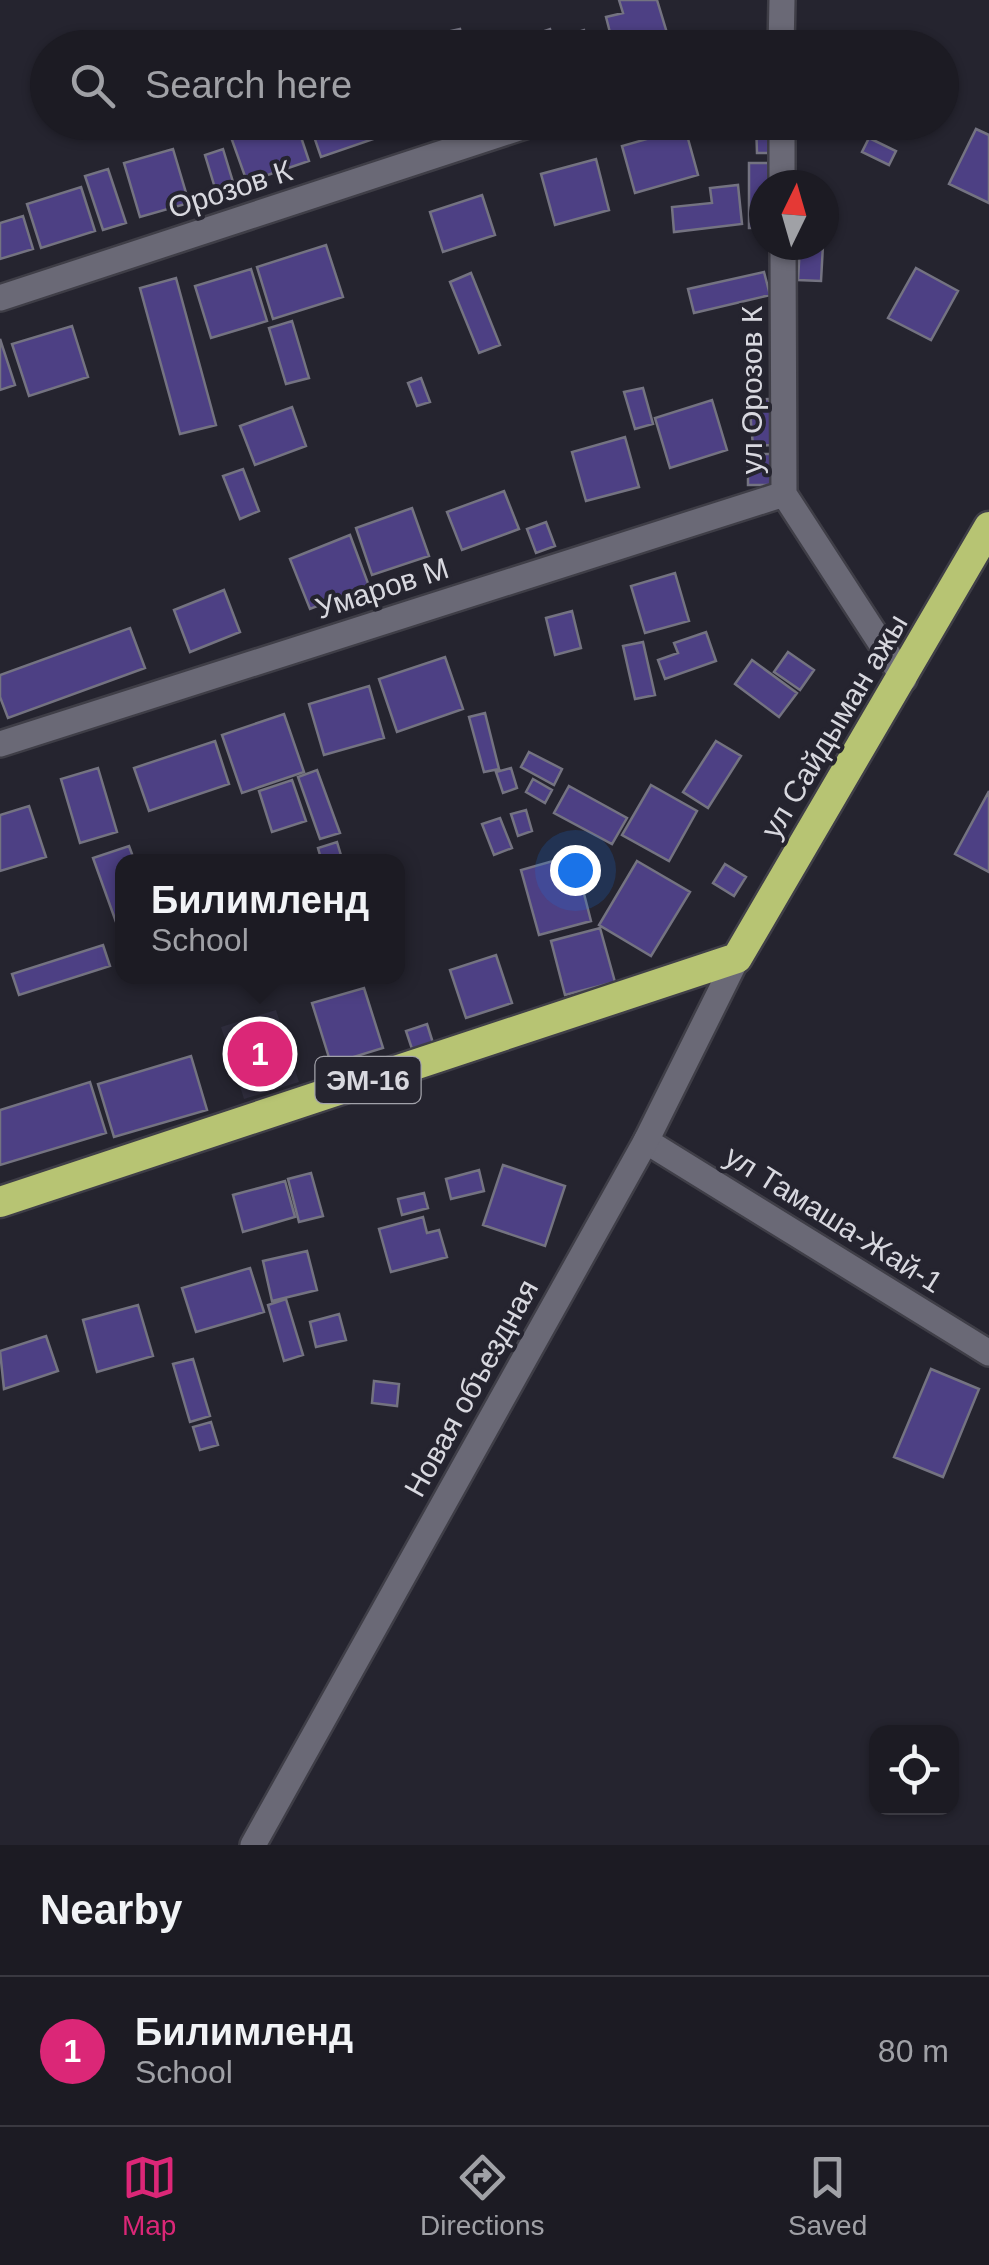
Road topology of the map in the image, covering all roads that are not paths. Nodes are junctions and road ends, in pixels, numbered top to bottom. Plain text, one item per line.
1 (782, 0) edge
2 (778, 30) edge
3 (482, 140) edge
4 (782, 140) edge
5 (782, 170) edge
6 (782, 260) edge
7 (0, 298) edge
8 (784, 494) junction
9 (989, 527) edge
10 (904, 679) junction
11 (0, 744) edge
12 (737, 958) junction
13 (646, 1140) junction
14 (0, 1202) edge
15 (989, 1353) edge
16 (253, 1845) edge

1 - 2 street
3 - 7 street, Орозов К
4 - 5 street
6 - 8 street, ул Орозов К
8 - 10 street, ул Орозов К
8 - 11 street, Умаров М
9 - 10 highway, ул Сайдыман ажы
10 - 12 highway, ул Сайдыман ажы
12 - 13 street, Новая объездная
12 - 14 highway, ЭМ-16
13 - 15 street, ул Тамаша-Жай-1
13 - 16 street, Новая объездная

